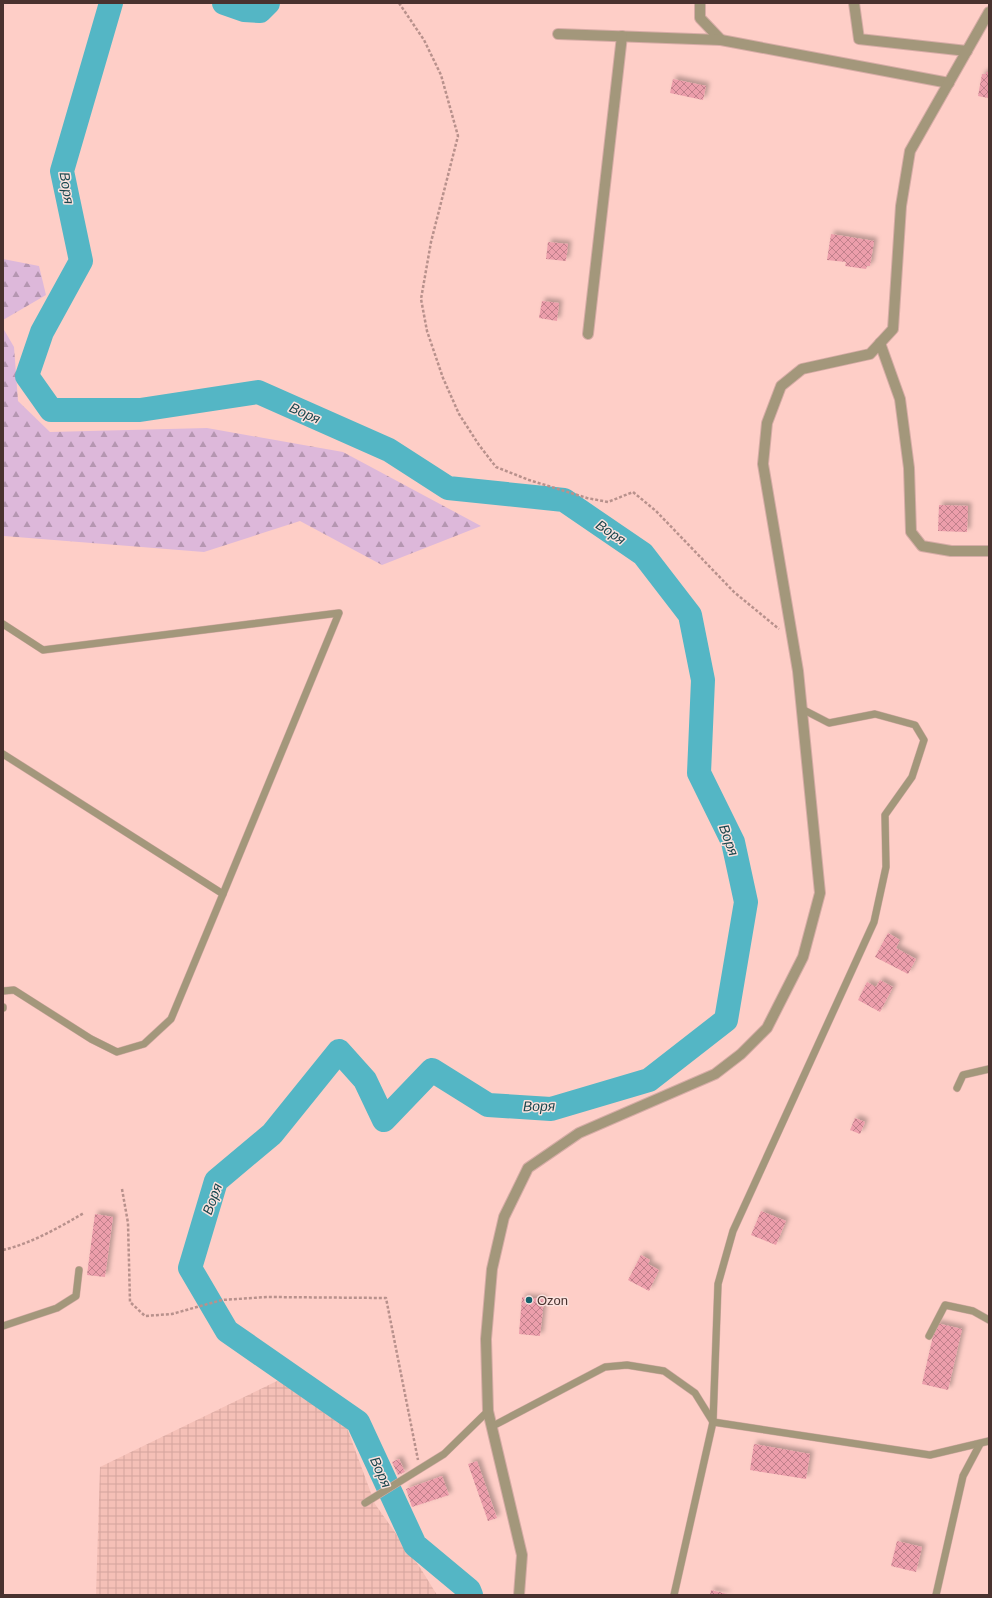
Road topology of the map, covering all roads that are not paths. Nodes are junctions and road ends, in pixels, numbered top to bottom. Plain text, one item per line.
1 (700, 3) edge
2 (854, 3) edge
3 (989, 12) edge
4 (558, 34) dead end
5 (622, 36) junction
6 (721, 40) junction
7 (967, 51) junction
8 (949, 82) junction
9 (588, 334) dead end
10 (880, 343) junction
11 (989, 551) edge
12 (3, 624) edge
13 (802, 710) junction
14 (3, 754) edge
15 (223, 894) junction
16 (3, 992) edge
17 (989, 1069) edge
18 (956, 1088) dead end
19 (79, 1270) dead end
20 (989, 1320) edge
21 (3, 1326) edge
22 (929, 1336) dead end
23 (488, 1412) junction
24 (713, 1422) junction
25 (491, 1427) junction
26 (989, 1441) edge
27 (980, 1444) junction
28 (365, 1503) dead end
29 (518, 1595) edge
30 (674, 1595) edge
31 (936, 1595) edge

1 - 6 street
2 - 7 street
3 - 7 street
4 - 5 street
5 - 6 street
5 - 9 street
6 - 8 street
7 - 8 street
8 - 10 street
10 - 11 street
10 - 13 street
12 - 15 lane
13 - 23 street
13 - 24 lane
14 - 15 lane
15 - 16 lane
17 - 18 lane
19 - 21 lane
20 - 22 lane
23 - 25 street
23 - 28 lane
24 - 25 lane
24 - 27 lane
24 - 30 lane
25 - 29 street
26 - 27 lane
27 - 31 lane

